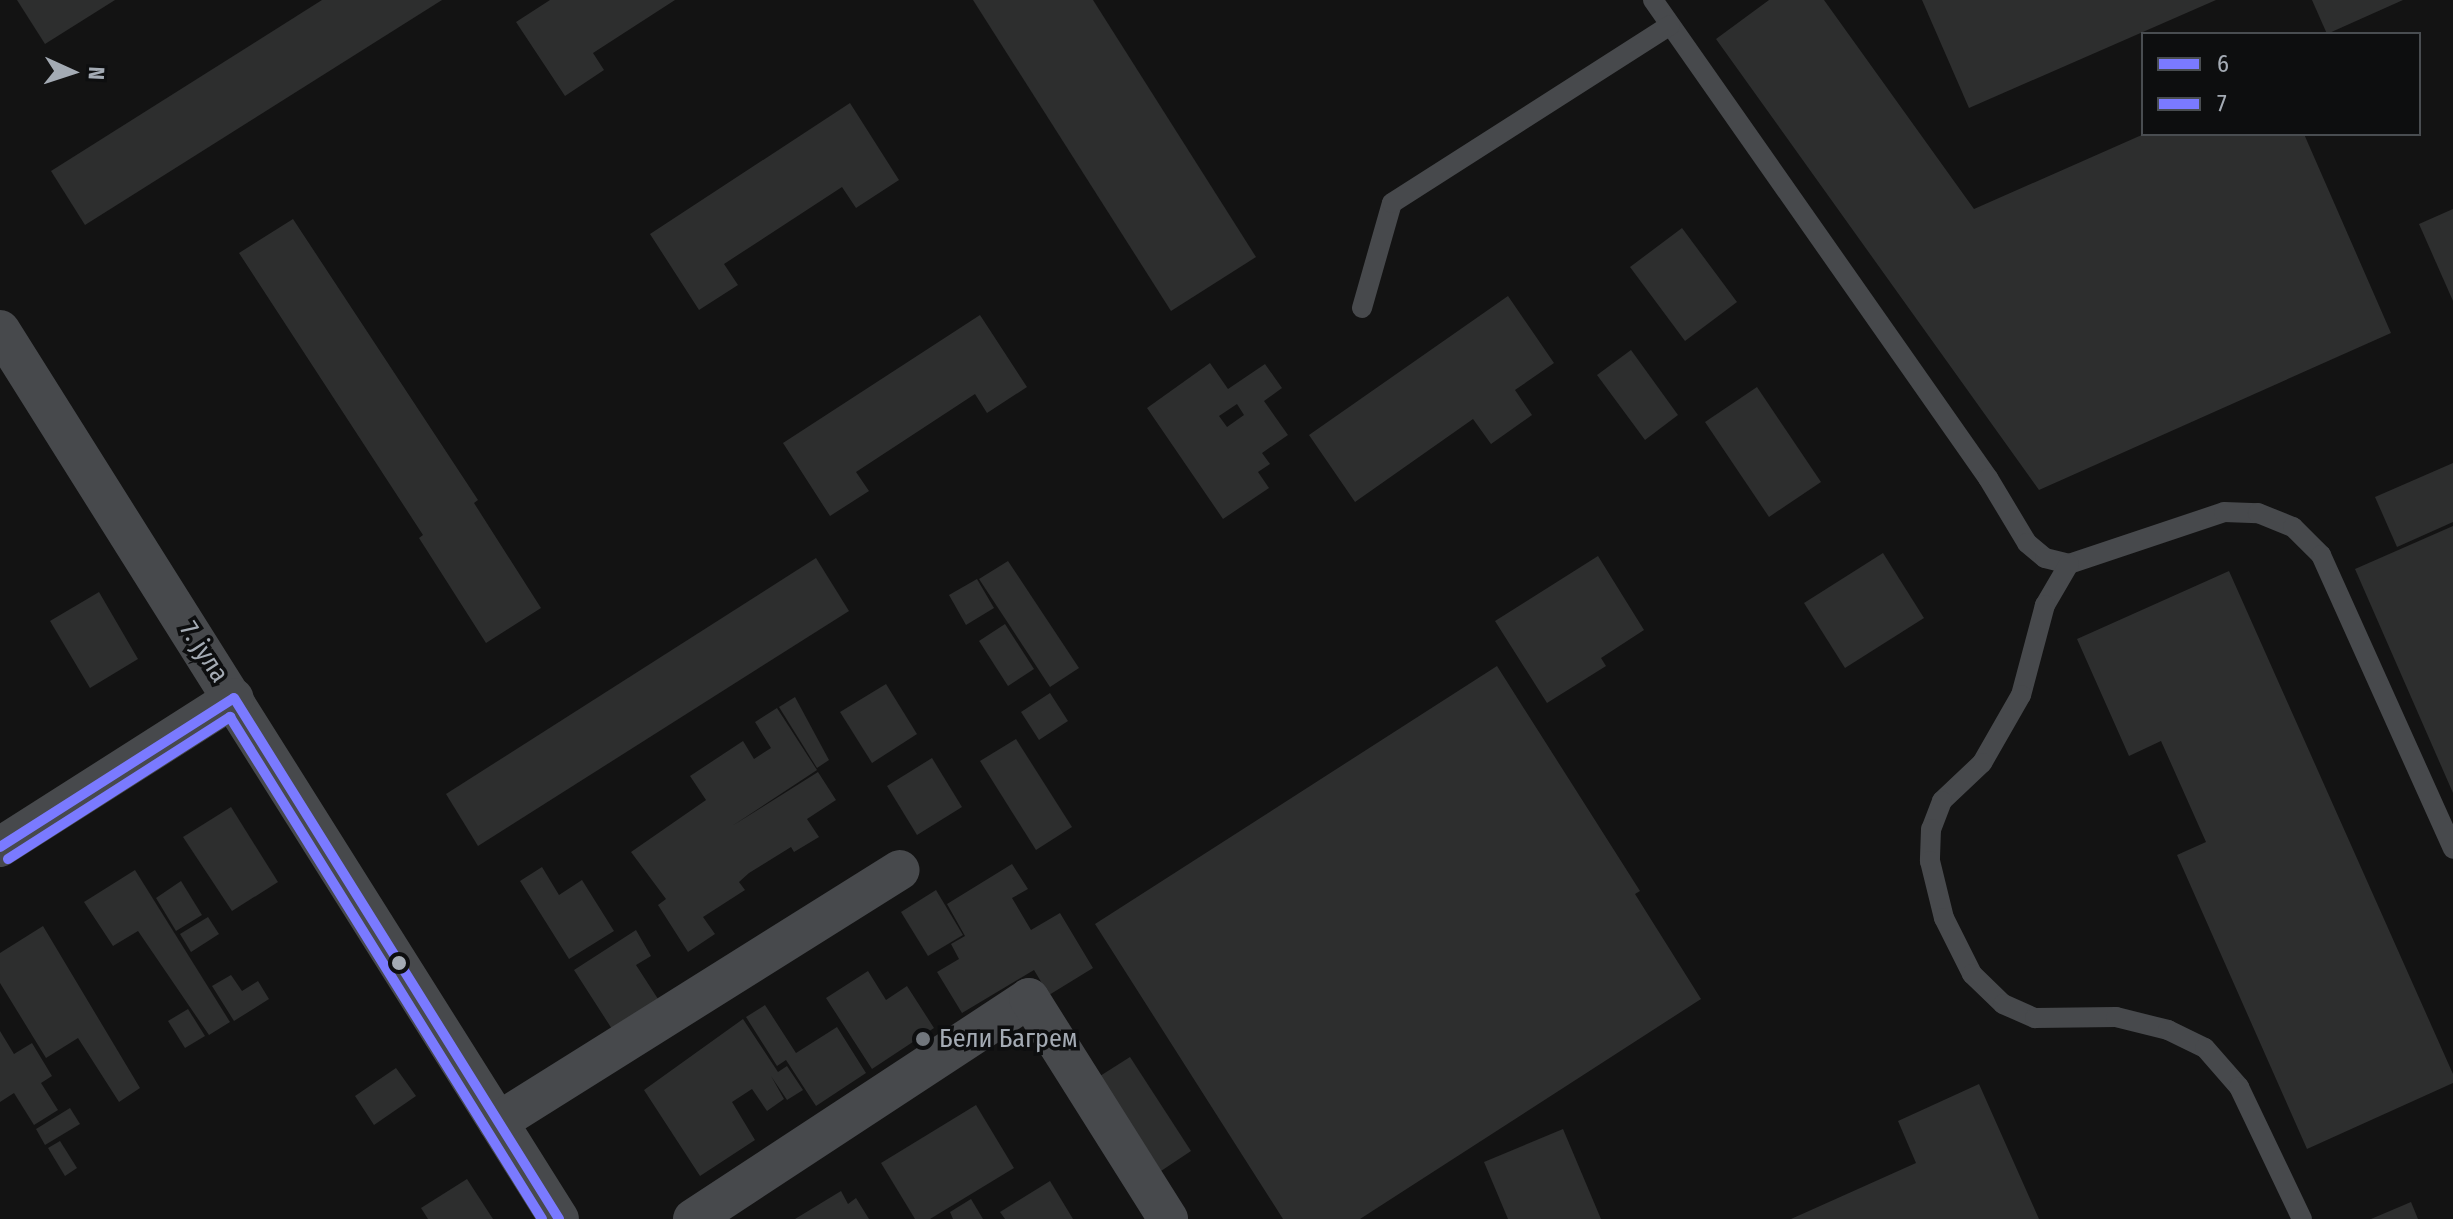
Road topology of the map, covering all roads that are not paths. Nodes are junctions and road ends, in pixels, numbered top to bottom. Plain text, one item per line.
1 (1653, 0) edge
2 (1670, 25) junction
3 (1362, 308) dead end
4 (0, 330) edge
5 (2069, 564) junction
6 (234, 698) junction
7 (0, 847) edge
8 (2453, 849) edge
9 (900, 870) dead end
10 (498, 1122) junction
11 (559, 1219) edge
12 (693, 1219) edge
13 (1168, 1219) edge
14 (2302, 1219) edge

1 - 2 lane
2 - 3 lane
2 - 5 lane
4 - 6 street, 7. јула
5 - 8 lane
5 - 14 lane
6 - 7 street
6 - 10 street, 7. јула
9 - 10 street
10 - 11 street, 7. јула
12 - 13 street

